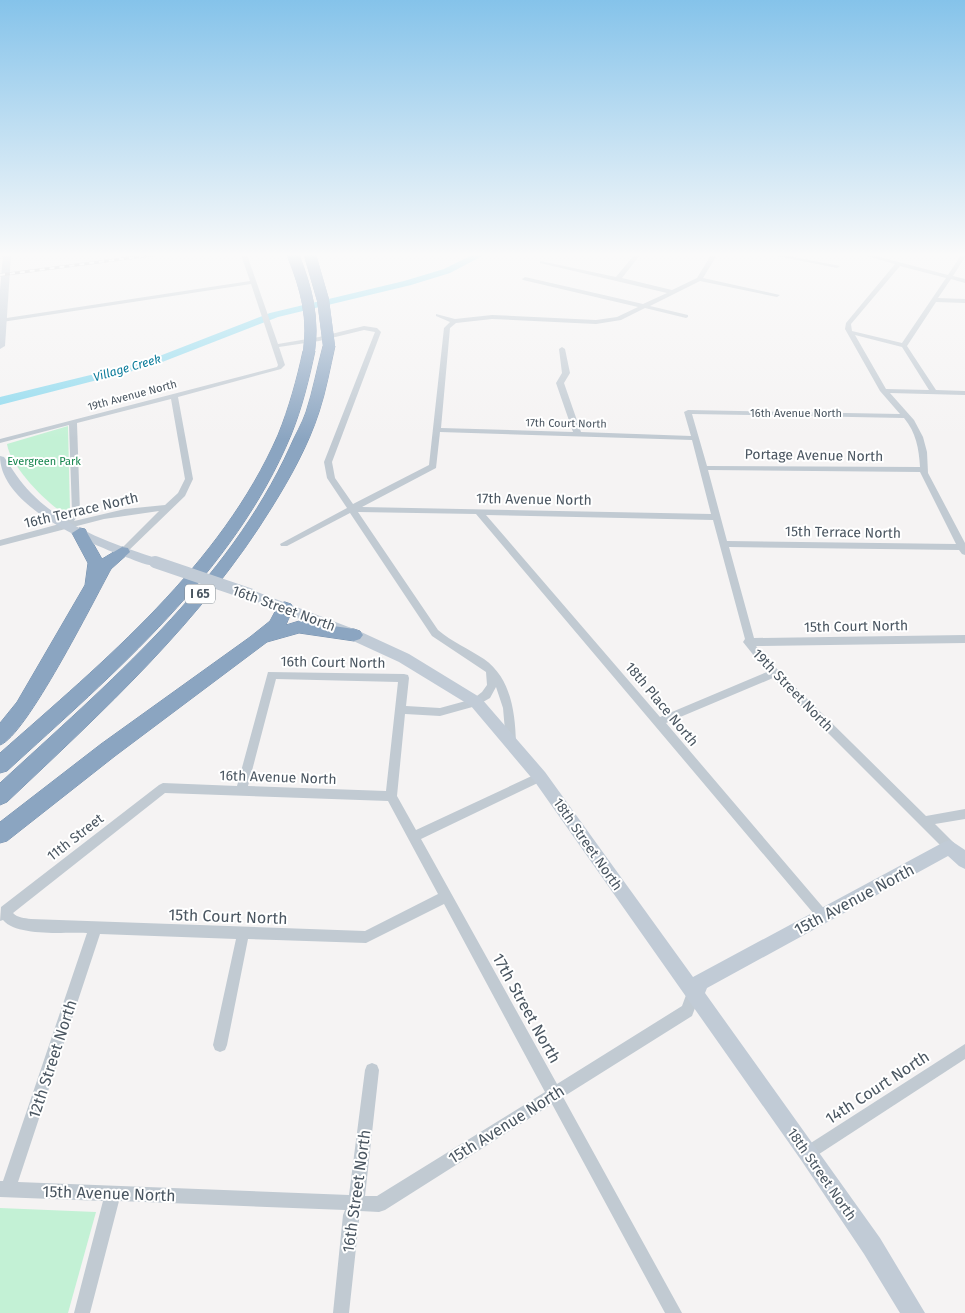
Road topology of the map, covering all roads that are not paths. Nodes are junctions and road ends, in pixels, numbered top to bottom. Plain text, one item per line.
1 (2, 316) edge
2 (27, 316) edge
3 (266, 316) edge
4 (310, 316) edge
5 (327, 316) edge
6 (441, 316) edge
7 (626, 316) edge
8 (854, 316) edge
9 (924, 316) edge
10 (2, 320) junction
11 (454, 321) junction
12 (850, 332) junction
13 (0, 346) edge
14 (276, 346) junction
15 (904, 346) junction
16 (562, 349) dead end
17 (884, 391) junction
18 (934, 392) junction
19 (965, 393) edge
20 (174, 395) junction
21 (688, 412) joint
22 (904, 416) junction
23 (73, 422) junction
24 (436, 430) junction
25 (578, 434) junction
26 (695, 438) junction
27 (0, 441) edge
28 (0, 459) edge
29 (704, 468) junction
30 (924, 470) junction
31 (168, 508) junction
32 (352, 509) junction
33 (479, 512) junction
34 (716, 517) junction
35 (66, 526) junction
36 (80, 532) junction
37 (0, 543) edge
38 (284, 544) dead end
39 (723, 544) junction
40 (964, 549) edge
41 (122, 552) junction
42 (86, 599) junction
43 (285, 608) junction
44 (354, 634) junction
45 (965, 639) edge
46 (256, 642) junction
47 (748, 642) junction
48 (491, 672) junction
49 (774, 673) junction
50 (476, 702) junction
51 (400, 710) junction
52 (658, 722) junction
53 (0, 737) edge
54 (511, 742) junction
55 (0, 765) edge
56 (540, 777) junction
57 (163, 788) joint
58 (240, 791) junction
59 (0, 796) edge
60 (391, 796) junction
61 (965, 814) edge
62 (924, 821) junction
63 (0, 834) edge
64 (413, 837) junction
65 (950, 847) junction
66 (965, 862) edge
67 (446, 897) junction
68 (3, 913) edge
69 (823, 916) junction
70 (95, 928) junction
71 (243, 934) junction
72 (694, 992) junction
73 (220, 1044) dead end
74 (965, 1050) edge
75 (372, 1070) dead end
76 (554, 1094) junction
77 (808, 1153) junction
78 (4, 1189) edge
79 (113, 1193) junction
80 (356, 1203) junction
81 (82, 1313) edge
82 (341, 1313) edge
83 (674, 1313) edge
84 (913, 1313) edge

1 - 10 street
2 - 10 street
3 - 14 street
4 - 55 highway, I 65, bridge
5 - 59 highway, I 65, bridge
6 - 11 street
7 - 11 street
8 - 12 street
9 - 15 street
10 - 13 street
11 - 24 street
12 - 15 street
12 - 17 street
14 - 20 street, 19th Avenue North
14 - 32 street
15 - 18 street
16 - 25 street
17 - 18 street
17 - 22 street
18 - 19 street
20 - 23 street, 19th Avenue North
20 - 31 street
21 - 22 street, 16th Avenue North
21 - 26 street, 19th Street North
22 - 30 street
23 - 27 street, 19th Avenue North
23 - 35 street
24 - 25 street, 17th Court North
24 - 32 street
25 - 26 street, 17th Court North
26 - 29 street, 19th Street North
28 - 35 street, 16th Street North
29 - 30 street, Portage Avenue North
29 - 34 street, 19th Street North
30 - 40 street
31 - 35 street, 16th Terrace North
31 - 41 street
32 - 33 street, 17th Avenue North
32 - 38 street
32 - 48 street
33 - 34 street, 17th Avenue North
33 - 52 street, 18th Place North
34 - 39 street, 19th Street North
35 - 36 street, 16th Street North
35 - 37 street, 16th Terrace North
36 - 41 street, 16th Street North
36 - 42 highway
39 - 40 street, 15th Terrace North
39 - 47 street, 19th Street North
41 - 42 highway
41 - 43 street, 16th Street North, bridge
42 - 53 highway
43 - 44 street, 16th Street North
43 - 46 highway
44 - 46 highway
44 - 50 street, 16th Street North
45 - 47 street, 15th Court North
46 - 63 highway
47 - 49 street, 19th Street North
48 - 50 street
48 - 54 street
49 - 52 street
49 - 62 street, 19th Street North
50 - 51 street
50 - 54 street, 16th Street North
51 - 58 street, 16th Court North
51 - 60 street
52 - 69 street, 18th Place North
54 - 56 street, 18th Street North
56 - 64 street
56 - 72 street, 18th Street North
57 - 58 street, 16th Avenue North
57 - 68 street, 11th Street
58 - 60 street, 16th Avenue North
60 - 64 street, 17th Street North
61 - 62 street
62 - 65 street, 19th Street North
64 - 67 street, 17th Street North
65 - 66 street, 19th Street North
65 - 69 street, 15th Avenue North
67 - 71 street, 15th Court North
67 - 76 street, 17th Street North
68 - 70 street, 15th Court North
69 - 72 street, 15th Avenue North
70 - 71 street, 15th Court North
70 - 78 street, 12th Street North
71 - 73 street
72 - 76 street, 15th Avenue North
72 - 77 street, 18th Street North
74 - 77 street, 14th Court North
75 - 80 street, 16th Street North
76 - 80 street, 15th Avenue North
76 - 83 street, 17th Street North
77 - 84 street, 18th Street North
78 - 79 street, 15th Avenue North
79 - 80 street, 15th Avenue North
79 - 81 street
80 - 82 street, 16th Street North

